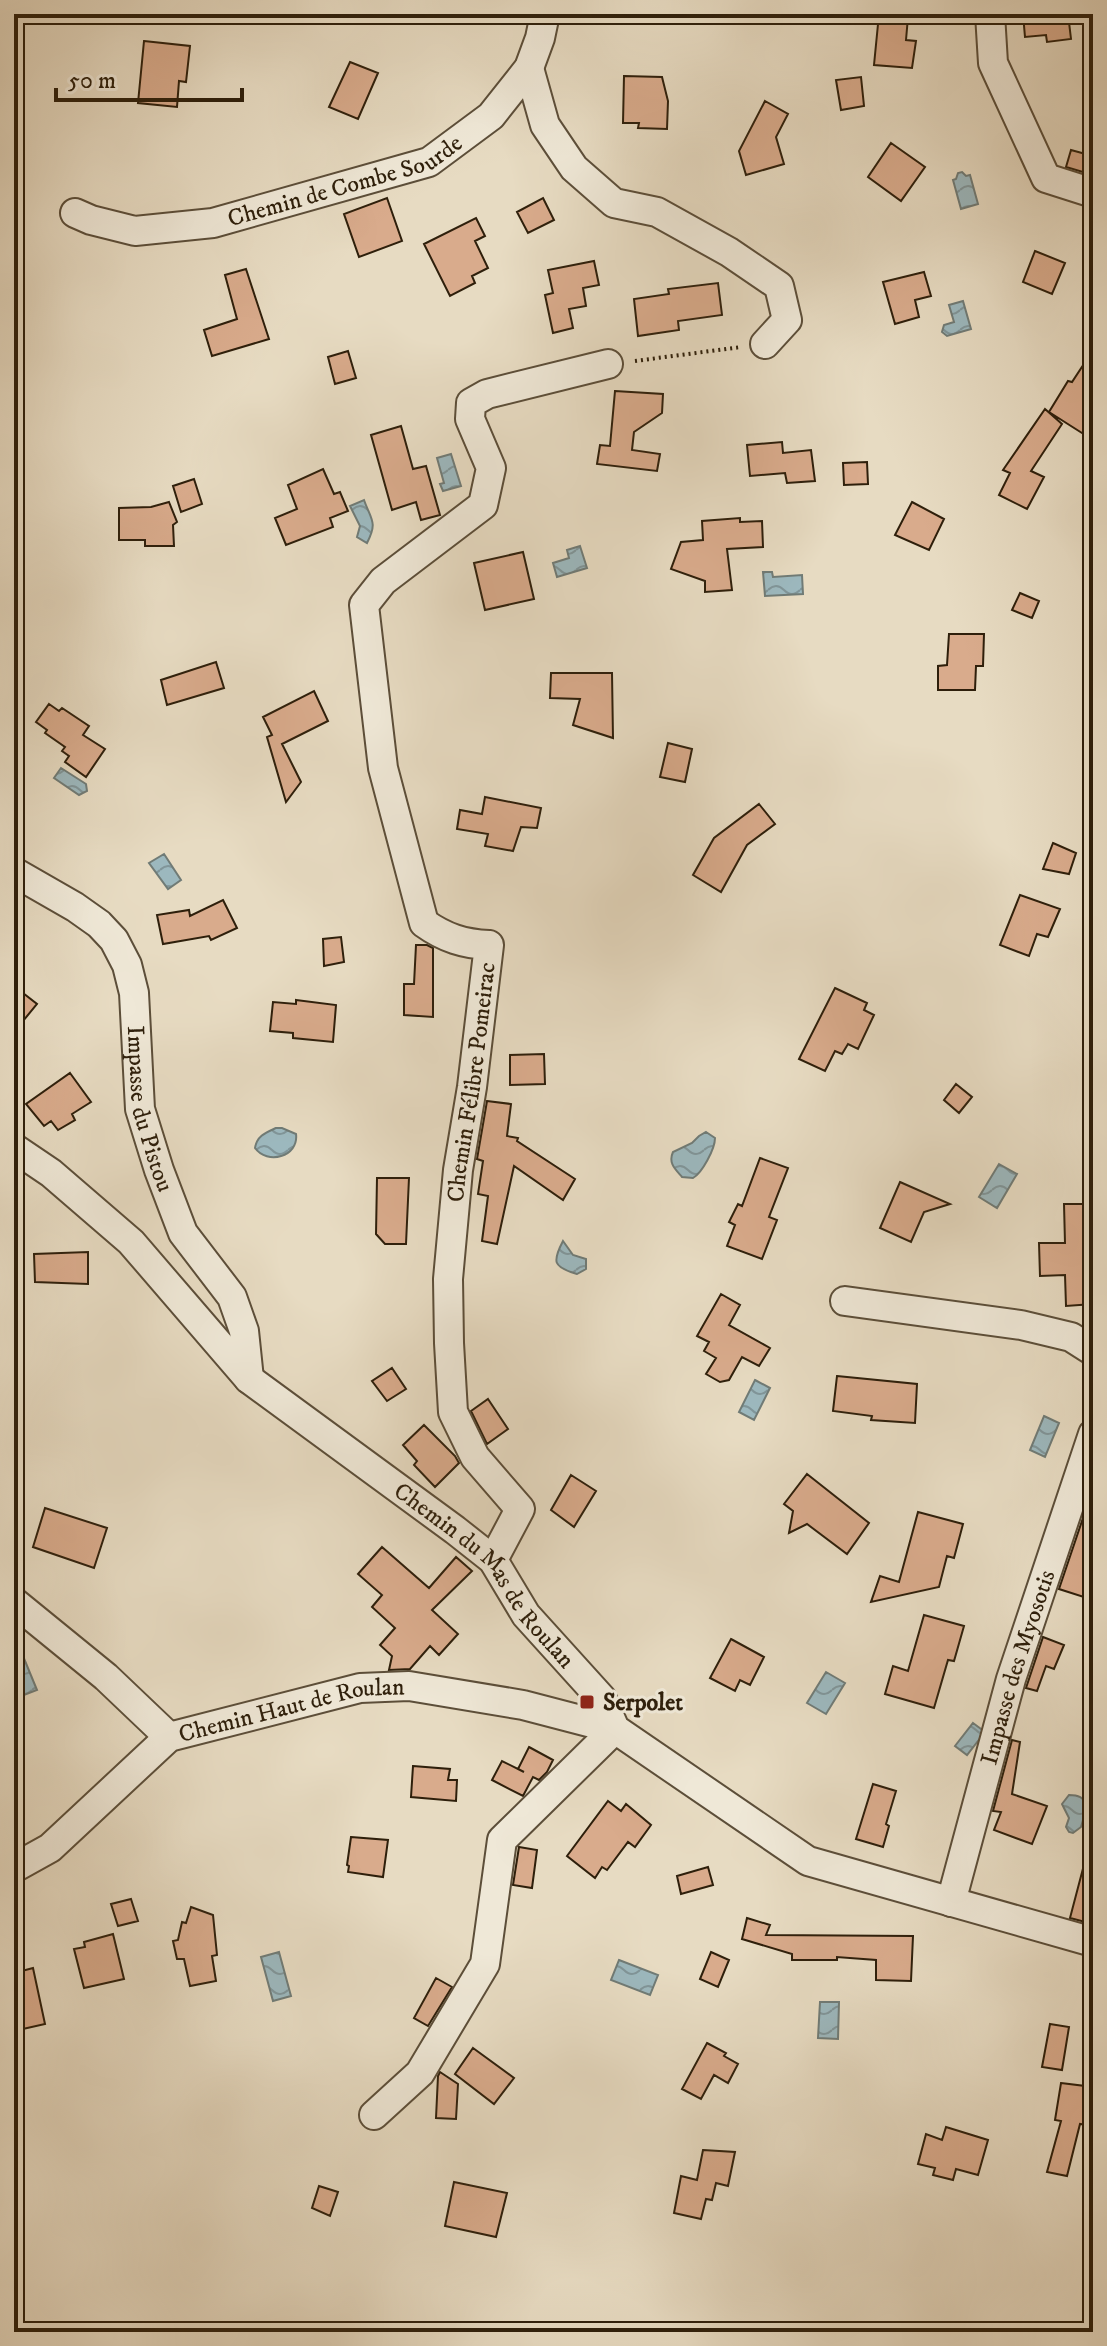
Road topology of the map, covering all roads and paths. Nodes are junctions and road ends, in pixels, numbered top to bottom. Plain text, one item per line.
1 (545, 14) edge
2 (990, 14) edge
3 (529, 68) junction
4 (1093, 193) edge
5 (75, 213) dead end
6 (765, 344) joint
7 (608, 364) joint
8 (14, 872) edge
9 (14, 1148) edge
10 (845, 1301) dead end
11 (1093, 1351) edge
12 (249, 1379) junction
13 (1093, 1434) edge
14 (493, 1560) junction
15 (14, 1602) edge
16 (615, 1729) junction
17 (169, 1737) junction
18 (14, 1868) edge
19 (951, 1902) junction
20 (1093, 1942) edge
21 (374, 2115) dead end

1 - 3 street, Chemin de Combe Sourde
2 - 4 street
3 - 5 street, Chemin de Combe Sourde
3 - 6 street
6 - 7 path
7 - 14 street, Chemin Félibre Pomeirac
8 - 12 street, Impasse du Pistou
9 - 12 street, Chemin du Mas de Roulan
10 - 11 street
12 - 14 street, Chemin du Mas de Roulan
13 - 19 street, Impasse des Myosotis
14 - 16 street, Chemin du Mas de Roulan
15 - 17 street
16 - 17 street, Chemin Haut de Roulan
16 - 19 street, Chemin du Mas de Roulan
16 - 21 street
17 - 18 street, Chemin Haut de Roulan
19 - 20 street, Chemin du Mas de Roulan

